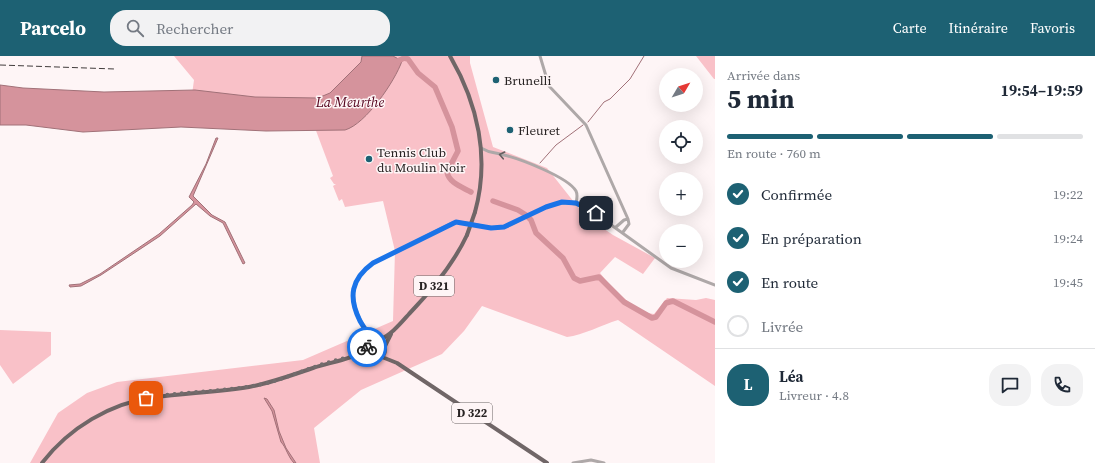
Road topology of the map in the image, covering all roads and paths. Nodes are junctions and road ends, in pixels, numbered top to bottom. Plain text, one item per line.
1 (450, 56) edge
2 (540, 56) edge
3 (481, 148) junction
4 (576, 203) junction
5 (628, 219) junction
6 (616, 227) junction
7 (624, 232) junction
8 (715, 285) edge
9 (363, 326) junction
10 (393, 332) junction
11 (377, 340) junction
12 (368, 346) junction
13 (386, 348) junction
14 (369, 356) junction
15 (350, 357) junction
16 (382, 357) junction
17 (396, 363) junction
18 (42, 463) edge
19 (547, 463) edge
20 (573, 463) edge
21 (604, 463) edge

1 - 3 main road, D 321
2 - 5 street
4 -> 3 street
3 - 10 main road, D 321, bridge
4 - 6 street
4 - 9 street
5 - 6 street
5 - 7 street
6 - 7 street
7 - 8 street
9 - 11 street
9 - 12 street
10 - 11 main road, D 321
10 - 13 main road, D 321
11 - 12 main road
11 - 13 main road
12 - 14 main road
12 - 15 main road
13 - 16 main road
13 - 17 main road, D 322
14 - 15 main road
14 - 16 main road
15 - 18 main road
16 - 17 main road, D 322
17 - 19 main road, D 322
20 - 21 street

